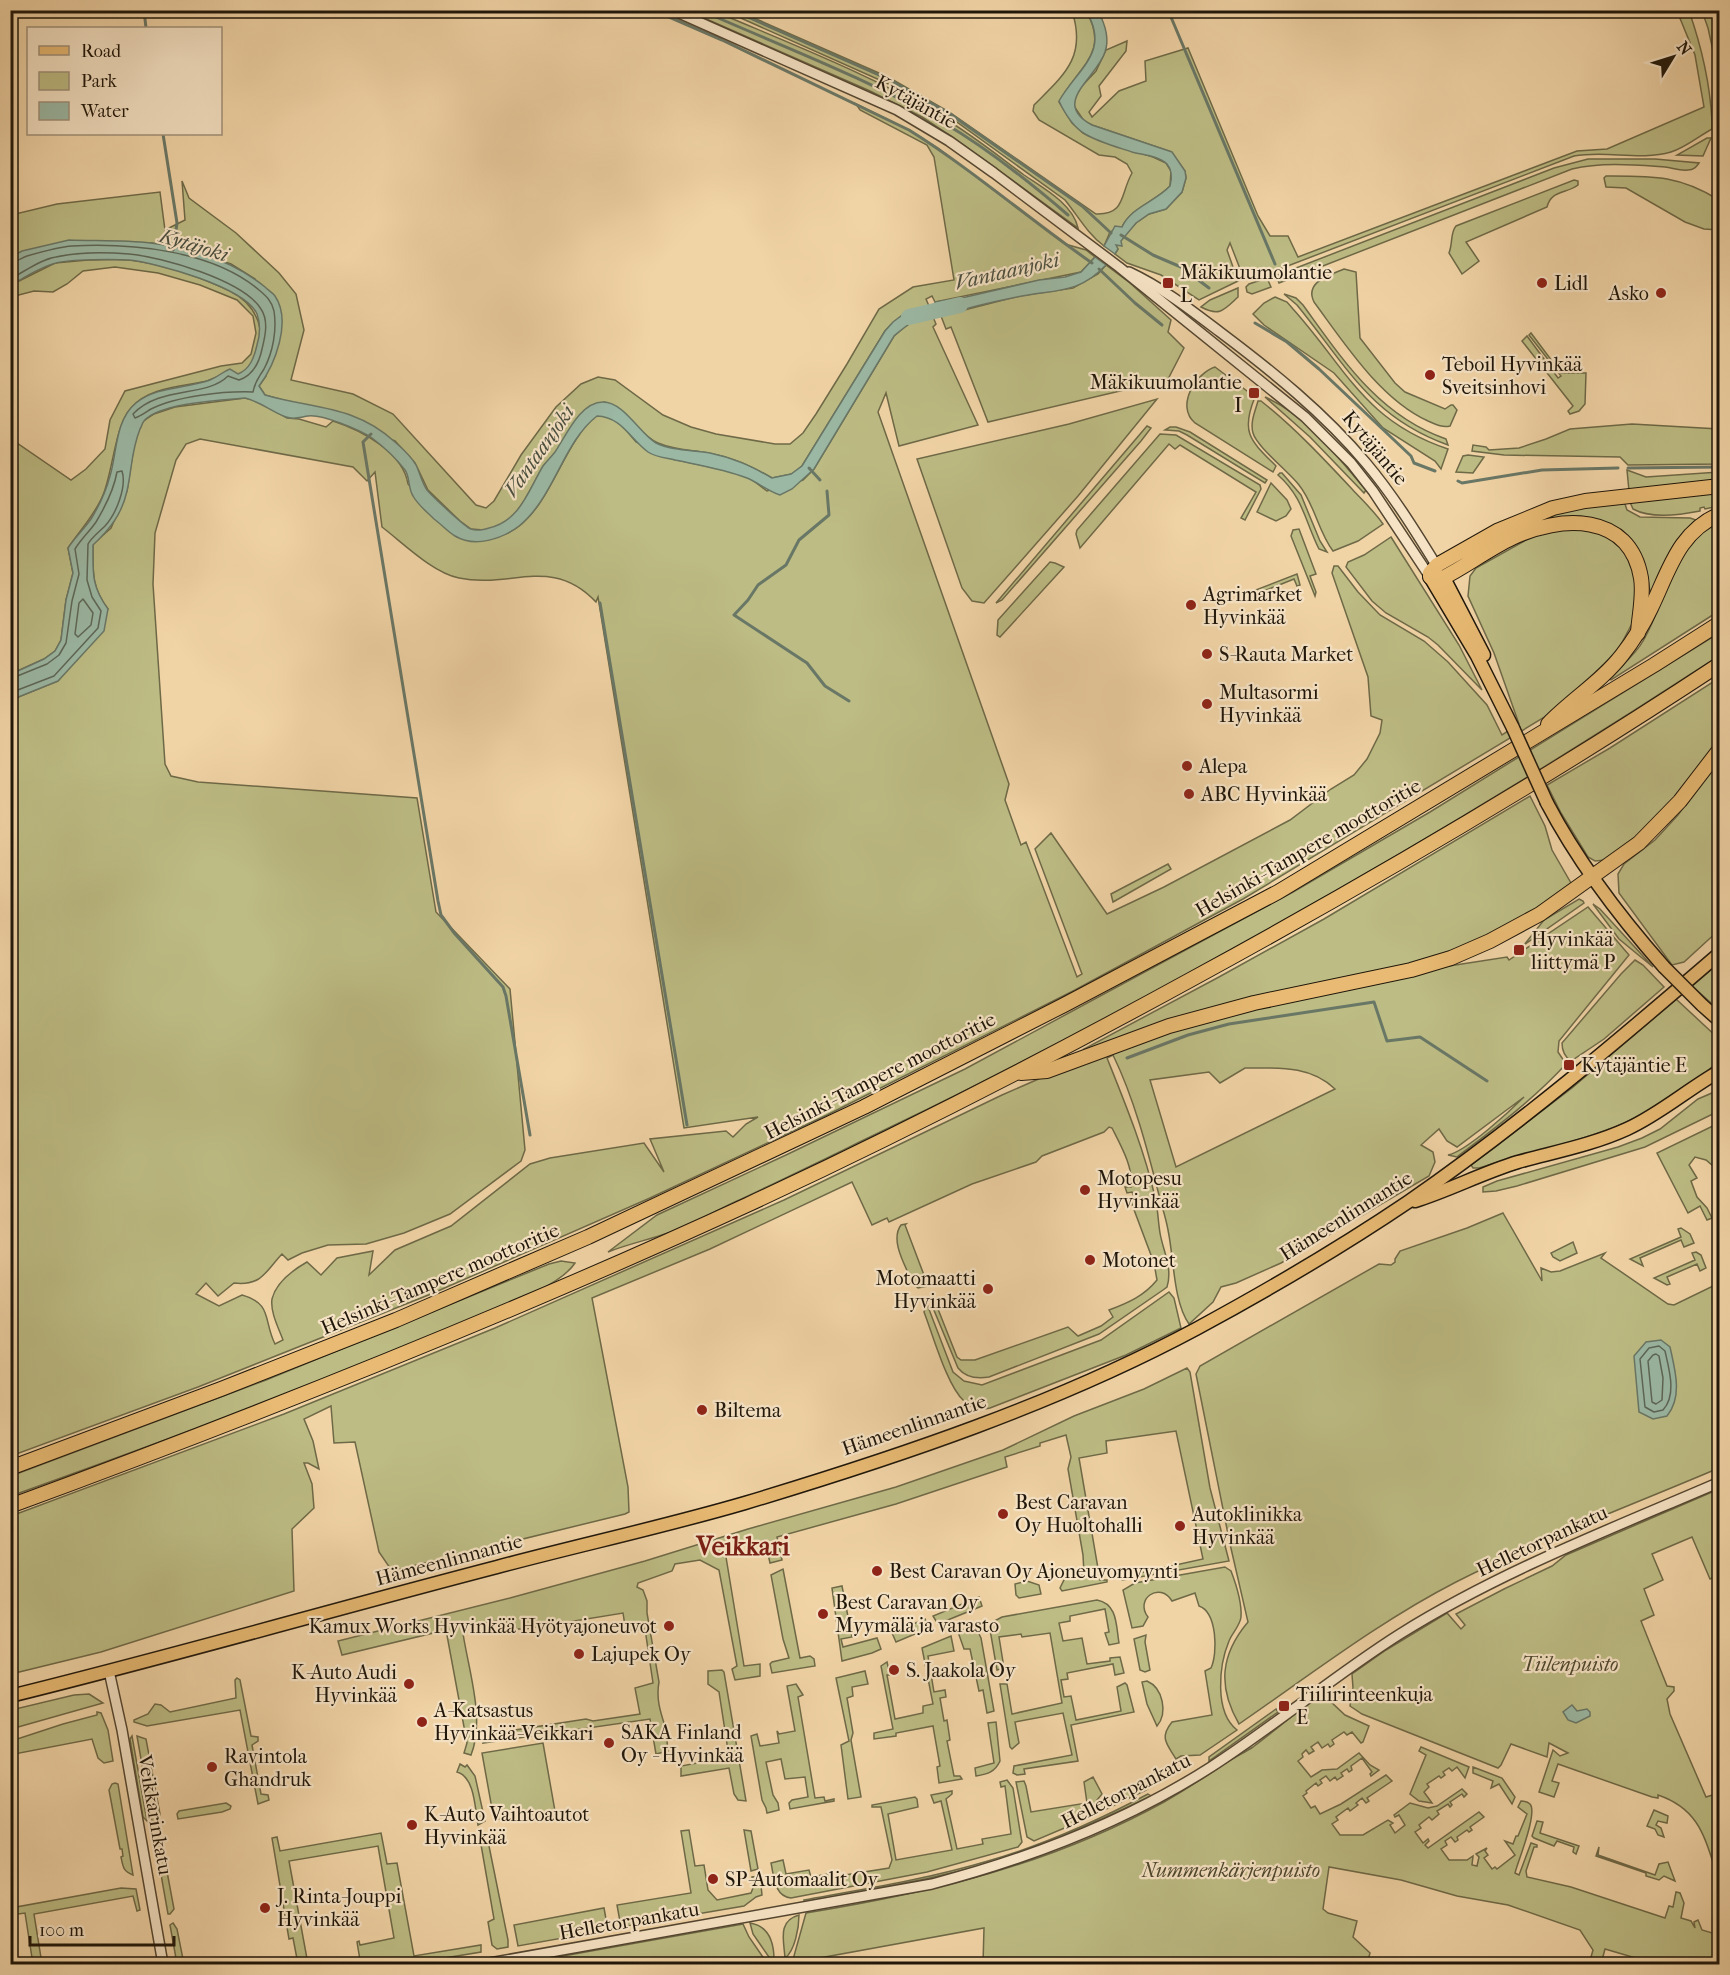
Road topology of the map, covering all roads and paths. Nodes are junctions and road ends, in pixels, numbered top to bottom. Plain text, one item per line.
1 (672, 10) edge
2 (1119, 267) junction
3 (1719, 486) edge
4 (1719, 514) edge
5 (1437, 573) junction
6 (1719, 623) edge
7 (1638, 633) junction
8 (1719, 664) edge
9 (1534, 738) junction
10 (1719, 749) edge
11 (1592, 878) junction
12 (1719, 953) edge
13 (1719, 1020) edge
14 (1719, 1071) edge
15 (1013, 1074) junction
16 (1458, 1166) junction
17 (1477, 1176) junction
18 (1405, 1203) junction
19 (10, 1468) edge
20 (1719, 1482) edge
21 (10, 1506) edge
22 (109, 1671) junction
23 (10, 1696) edge
24 (163, 1965) edge
25 (484, 1965) edge

1 - 2 street, Kytäjäntie
2 - 5 street, Kytäjäntie
2 - 5 street, Kytäjäntie
3 - 5 highway
4 - 7 highway
5 - 7 highway
5 - 11 main road, Kytäjäntie, bridge
6 - 9 highway, Helsinki-Tampere moottoritie
7 - 9 highway
8 - 15 highway
9 - 19 highway, Helsinki-Tampere moottoritie
10 - 11 highway
11 - 13 main road, Kytäjäntie, bridge
11 - 15 highway
12 - 16 main road, Hämeenlinnantie
14 - 17 main road
15 - 21 highway
16 - 17 main road
16 - 18 main road, Hämeenlinnantie
17 - 18 main road
18 - 22 main road, Hämeenlinnantie
20 - 25 street, Helletorpankatu
22 - 23 main road, Hämeenlinnantie
22 - 24 street, Veikkarinkatu

